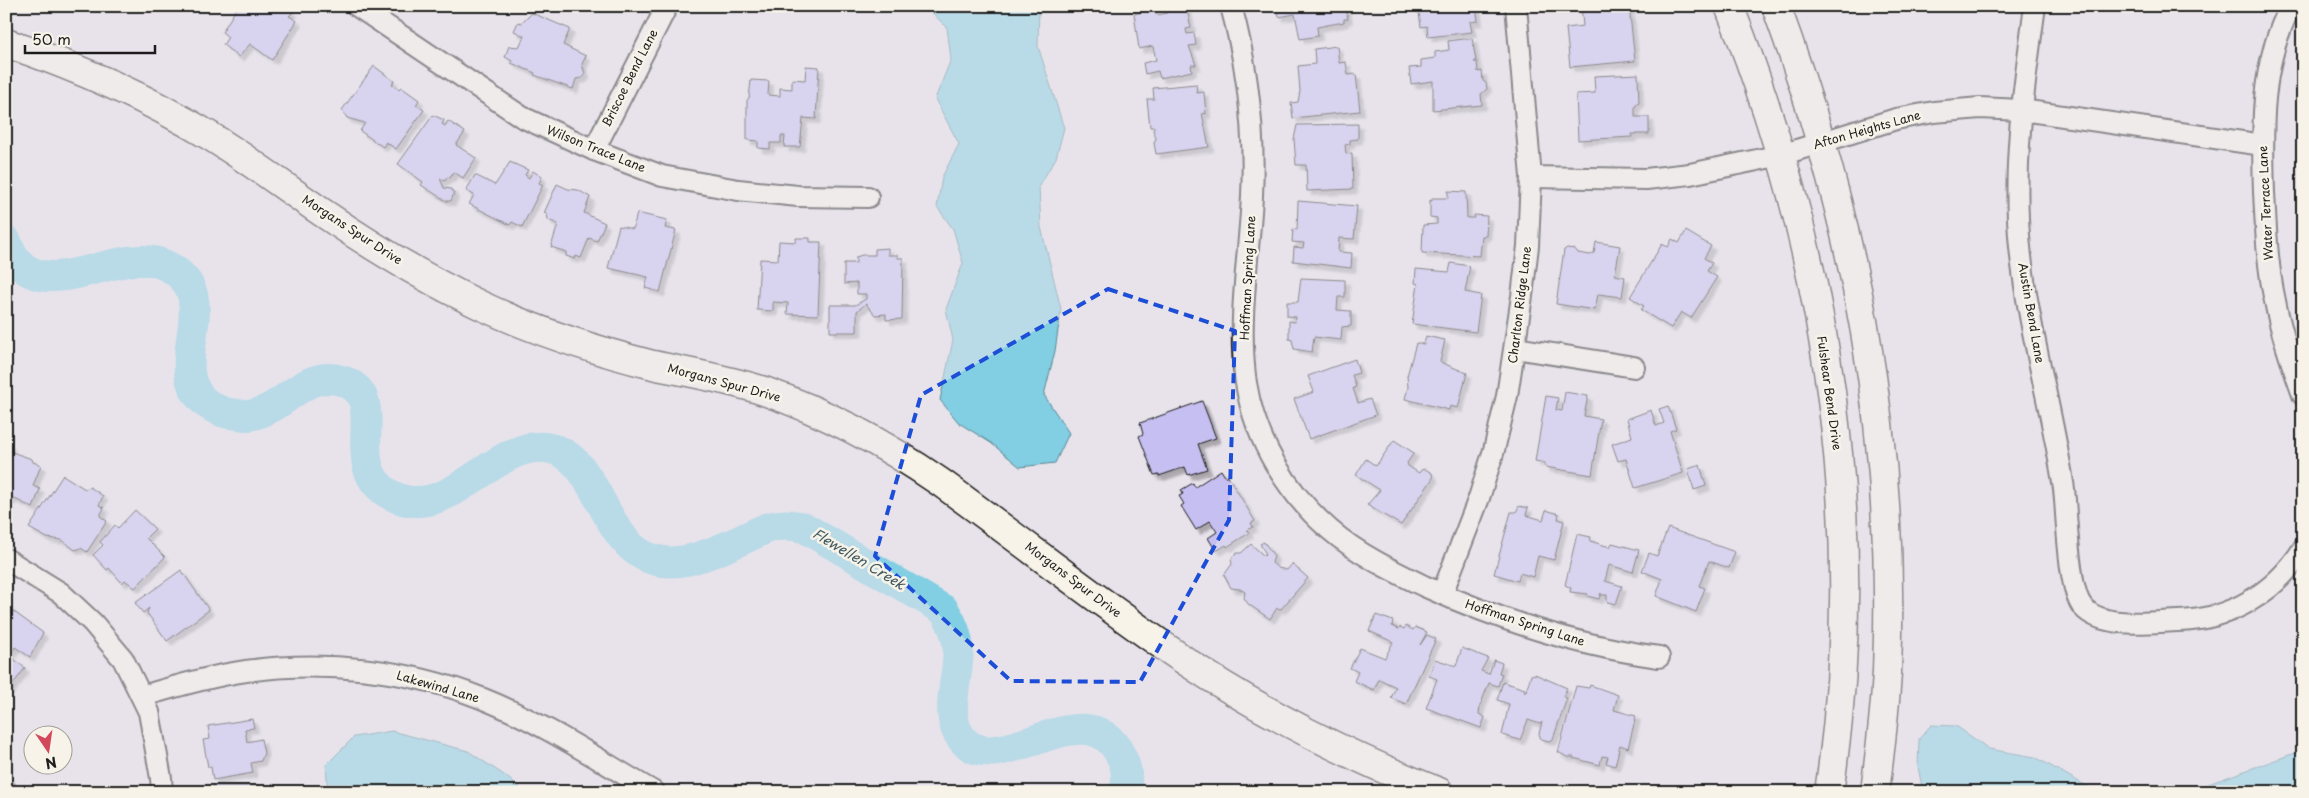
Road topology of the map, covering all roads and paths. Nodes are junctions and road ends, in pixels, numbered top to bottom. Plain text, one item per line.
1 (357, 6) edge
2 (667, 6) edge
3 (1232, 6) edge
4 (1516, 6) edge
5 (1729, 6) edge
6 (1776, 6) edge
7 (2035, 6) edge
8 (2290, 7) edge
9 (6, 43) edge
10 (2021, 110) junction
11 (1822, 143) junction
12 (2262, 145) junction
13 (594, 150) junction
14 (1780, 155) junction
15 (1531, 177) junction
16 (868, 197) dead end
17 (1515, 348) junction
18 (1634, 367) dead end
19 (2303, 395) edge
20 (2303, 550) edge
21 (6, 559) edge
22 (1442, 594) junction
23 (1659, 657) dead end
24 (143, 696) junction
25 (162, 792) edge
26 (654, 792) edge
27 (1439, 792) edge
28 (1829, 792) edge
29 (1875, 792) edge

1 - 13 street, Wilson Trace Lane
2 - 13 street, Briscoe Bend Lane
3 - 22 street, Hoffman Spring Lane
4 - 15 street, Charlton Ridge Lane
5 - 14 street, Fulshear Bend Drive
6 - 11 street
7 - 10 street, Austin Bend Lane
8 - 12 street, Water Terrace Lane
9 - 27 street, Morgans Spur Drive
10 - 11 street, Afton Heights Lane
10 - 12 street, Afton Heights Lane
10 - 20 street, Austin Bend Lane
11 - 14 street, Afton Heights Lane
11 - 29 street
12 - 19 street, Water Terrace Lane
13 - 16 street, Wilson Trace Lane
14 - 15 street, Afton Heights Lane
14 - 28 street, Fulshear Bend Drive
15 - 17 street, Charlton Ridge Lane
17 - 18 street
17 - 22 street, Charlton Ridge Lane
21 - 24 street
22 - 23 street, Hoffman Spring Lane
24 - 25 street
24 - 26 street, Lakewind Lane

